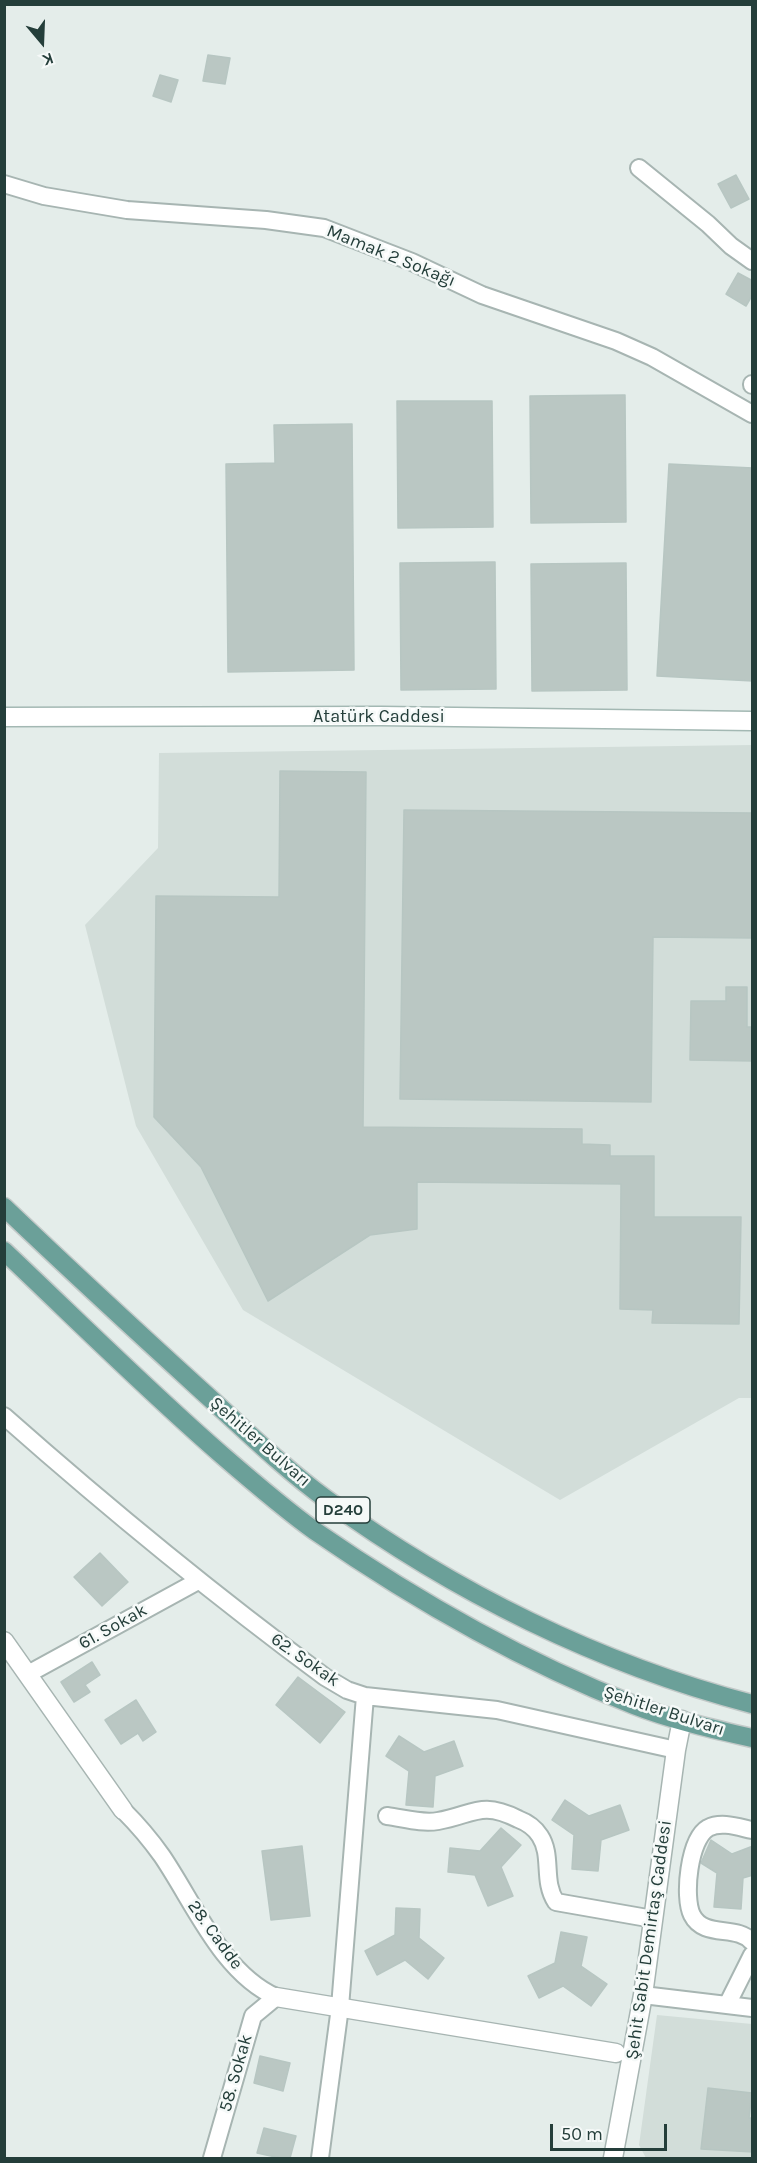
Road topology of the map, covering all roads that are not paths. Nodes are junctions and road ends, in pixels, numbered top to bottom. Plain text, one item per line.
1 (639, 168) dead end
2 (4, 184) edge
3 (753, 261) edge
4 (753, 414) edge
5 (4, 717) edge
6 (753, 721) edge
7 (4, 1207) edge
8 (4, 1251) edge
9 (4, 1416) edge
10 (198, 1581) junction
11 (4, 1641) edge
12 (28, 1674) junction
13 (365, 1696) junction
14 (753, 1704) edge
15 (682, 1720) junction
16 (753, 1738) edge
17 (676, 1750) junction
18 (123, 1810) joint
19 (387, 1816) dead end
20 (753, 1830) edge
21 (653, 1919) junction
22 (753, 1942) edge
23 (753, 1955) edge
24 (643, 1995) junction
25 (276, 1997) junction
26 (727, 2005) junction
27 (340, 2007) junction
28 (753, 2008) edge
29 (616, 2053) dead end
30 (212, 2158) edge
31 (320, 2158) edge
32 (613, 2158) edge

1 - 3 street
2 - 4 street, Mamak 2 Sokağı
5 - 6 street, Atatürk Caddesi
7 - 14 main road, Şehitler Bulvarı / D240
8 - 15 main road, Şehitler Bulvarı / D240
9 - 10 street, 62. Sokak
10 - 12 street, 61. Sokak
10 - 13 street, 62. Sokak
11 - 12 street, 28. Cadde
12 - 18 street, 28. Cadde
13 - 17 street, 62. Sokak
13 - 27 street
15 - 16 main road, Şehitler Bulvarı / D240
15 - 17 street, Şehit Sabit Demirtaş Caddesi
17 - 21 street, Şehit Sabit Demirtaş Caddesi
18 - 25 street, 28. Cadde
19 - 21 street
20 - 22 street
21 - 24 street, Şehit Sabit Demirtaş Caddesi
23 - 26 street
24 - 26 street
24 - 32 street, Şehit Sabit Demirtaş Caddesi
25 - 27 street, 28. Cadde
25 - 30 street, 58. Sokak
26 - 28 street
27 - 29 street, 28. Cadde
27 - 31 street

